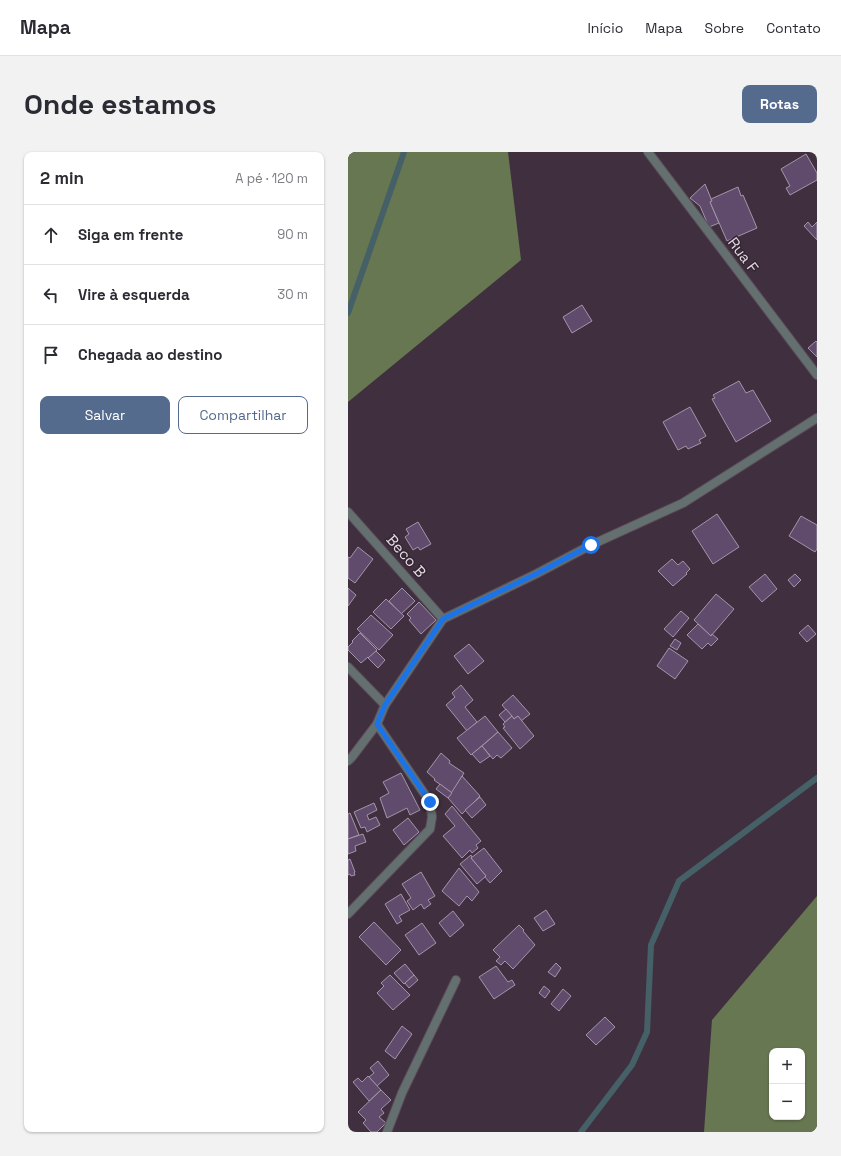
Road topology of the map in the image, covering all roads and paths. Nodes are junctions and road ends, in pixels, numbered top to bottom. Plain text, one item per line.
1 (648, 152) edge
2 (817, 375) edge
3 (817, 418) edge
4 (348, 512) edge
5 (443, 619) junction
6 (348, 667) edge
7 (385, 705) junction
8 (377, 724) junction
9 (349, 757) edge
10 (348, 914) edge
11 (456, 980) dead end
12 (387, 1132) edge

1 - 2 street, Rua F
3 - 5 street
4 - 5 street, Beco B
5 - 7 street
6 - 7 street
7 - 8 street
8 - 9 street
8 - 10 street
11 - 12 street

